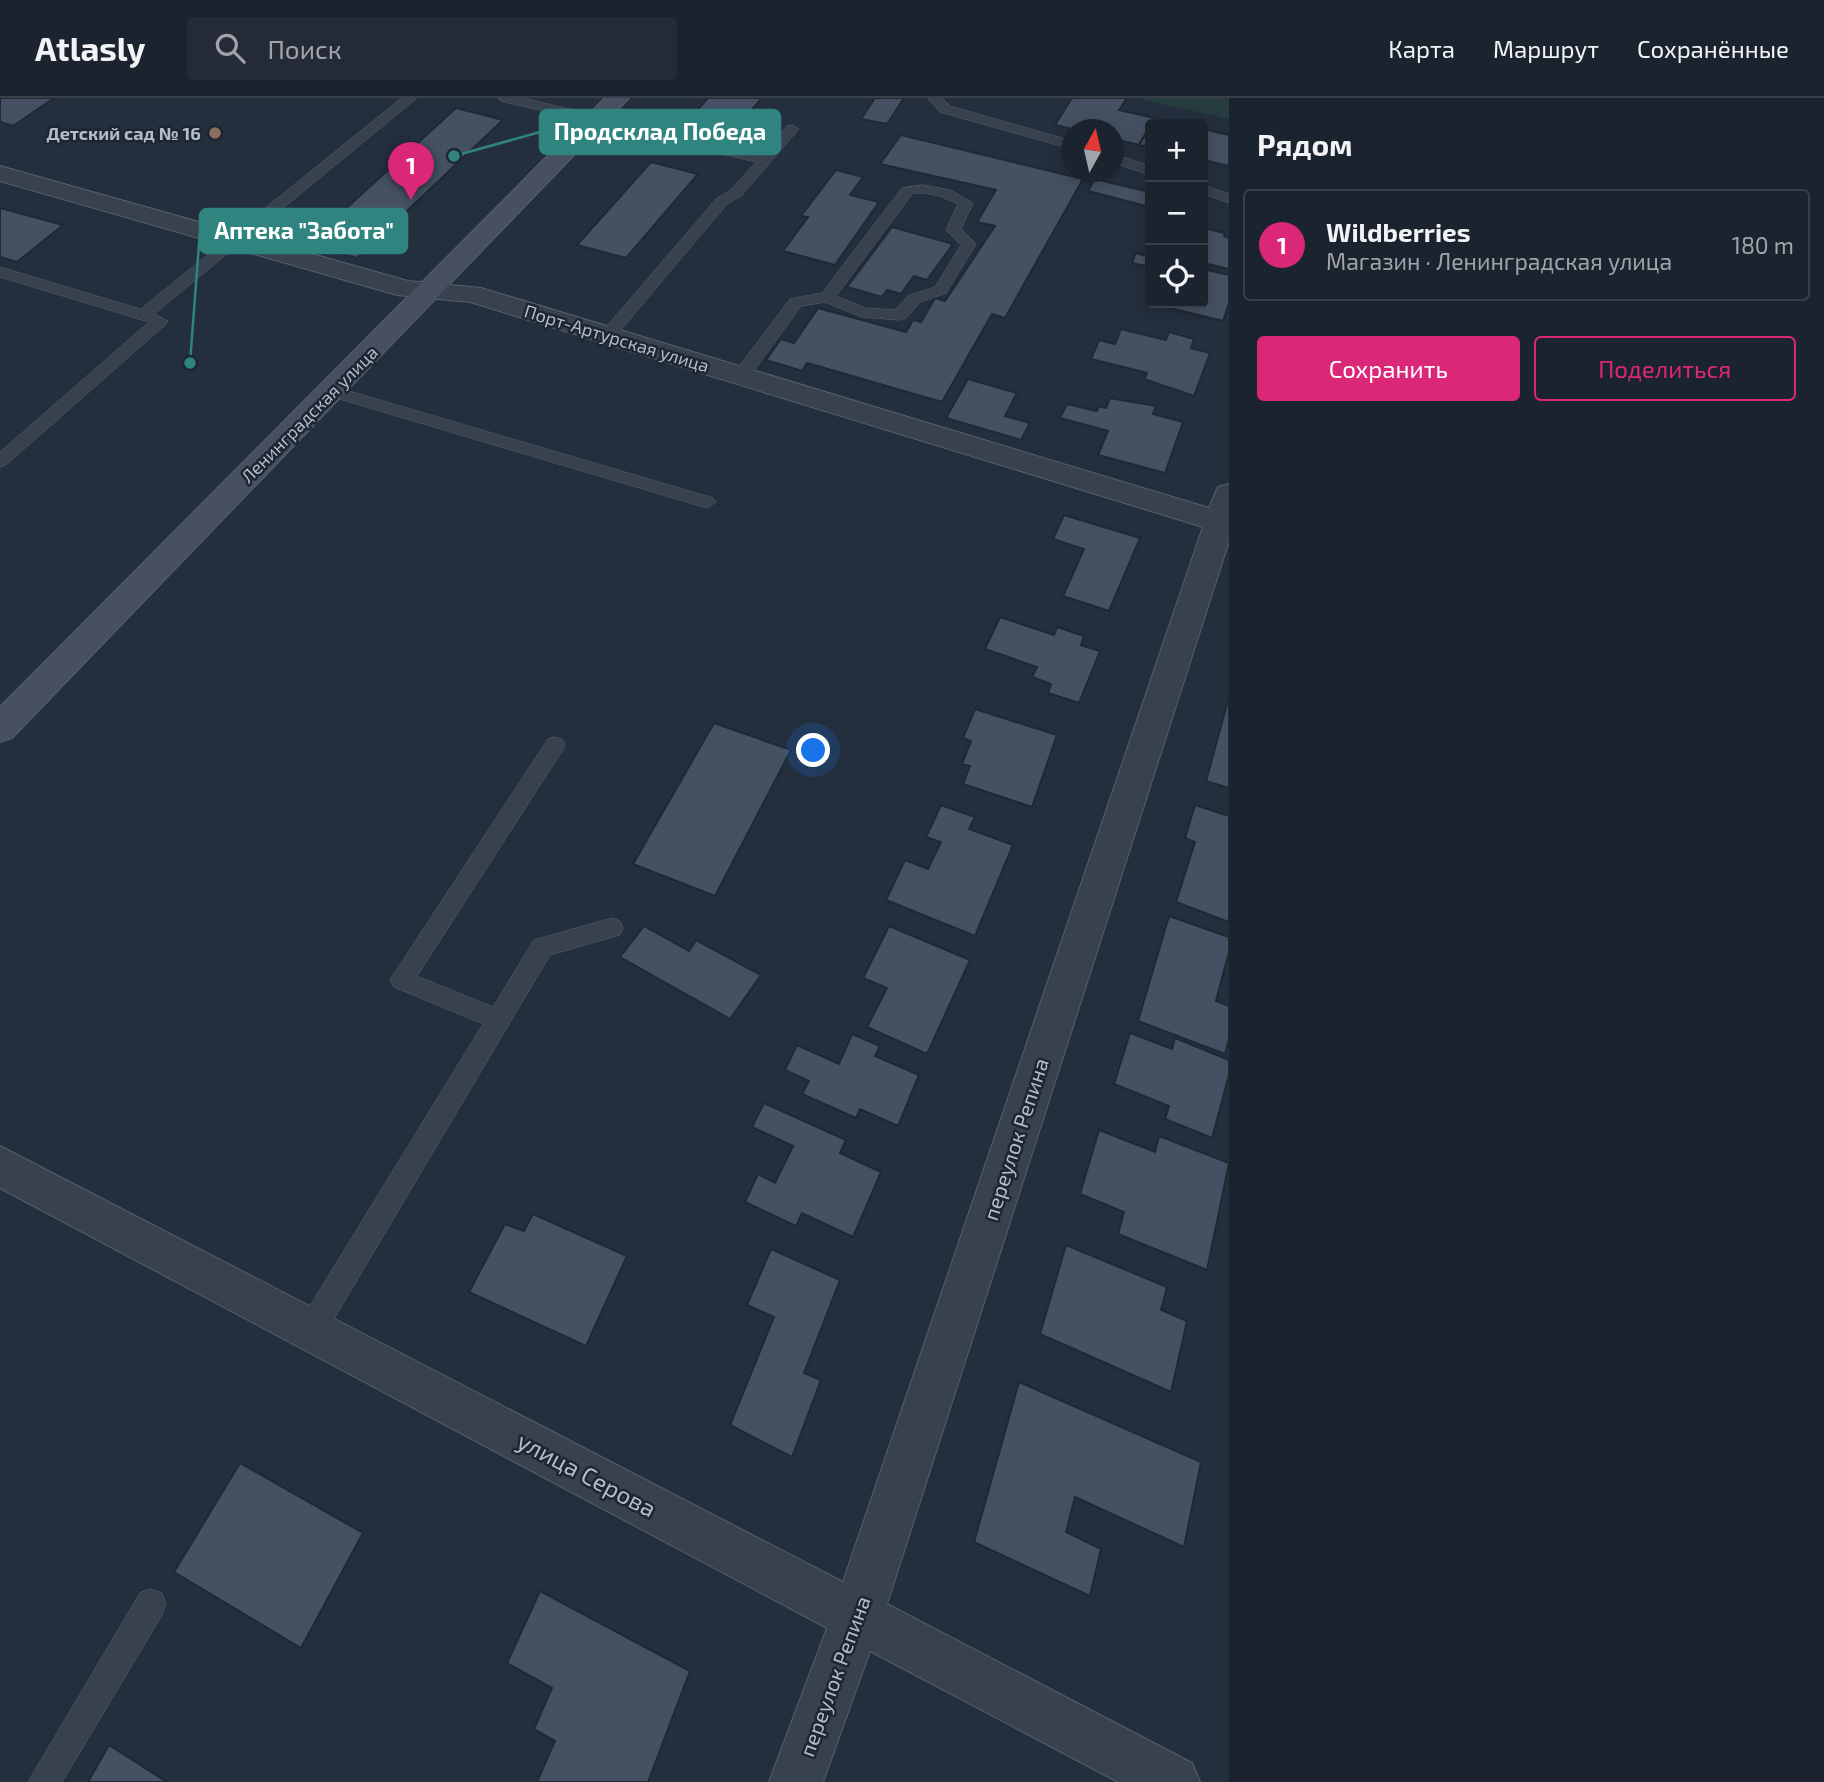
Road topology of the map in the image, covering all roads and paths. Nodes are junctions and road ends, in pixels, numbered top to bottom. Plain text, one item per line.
1 (410, 98) edge
2 (506, 98) edge
3 (618, 98) edge
4 (935, 98) edge
5 (597, 119) junction
6 (792, 129) dead end
7 (1061, 142) edge
8 (765, 160) junction
9 (1124, 162) edge
10 (1145, 169) edge
11 (0, 173) edge
12 (1208, 191) edge
13 (1229, 199) edge
14 (232, 240) junction
15 (0, 272) edge
16 (16, 277) junction
17 (0, 289) edge
18 (432, 289) junction
19 (827, 297) junction
20 (144, 315) junction
21 (608, 335) junction
22 (741, 376) junction
23 (332, 391) junction
24 (0, 460) edge
25 (707, 502) dead end
26 (1226, 514) edge
27 (0, 729) edge
28 (555, 744) dead end
29 (612, 928) dead end
30 (499, 1020) junction
31 (0, 1166) edge
32 (312, 1329) junction
33 (151, 1604) dead end
34 (857, 1616) junction
35 (44, 1782) edge
36 (796, 1782) edge
37 (1173, 1782) edge

1 - 14 lane
2 - 5 lane
3 - 5 main road, Ленинградская улица
4 - 7 lane
5 - 8 lane
5 - 18 main road, Ленинградская улица
6 - 8 lane
8 - 21 lane
9 - 10 lane
11 - 14 street, Порт-Артурская улица
12 - 13 lane
14 - 18 street, Порт-Артурская улица
14 - 20 lane
15 - 16 lane
16 - 17 lane
16 - 20 lane
18 - 21 street, Порт-Артурская улица
18 - 23 main road, Ленинградская улица
19 - 19 lane
19 - 22 lane
20 - 24 lane
21 - 22 street, Порт-Артурская улица
22 - 26 street, Порт-Артурская улица
23 - 25 lane
23 - 27 main road, Ленинградская улица
26 - 34 street, переулок Репина
28 - 30 lane
29 - 30 lane
30 - 32 lane
31 - 32 street, улица Серова
32 - 34 street, улица Серова
33 - 35 lane
34 - 36 street, переулок Репина
34 - 37 street, улица Серова

